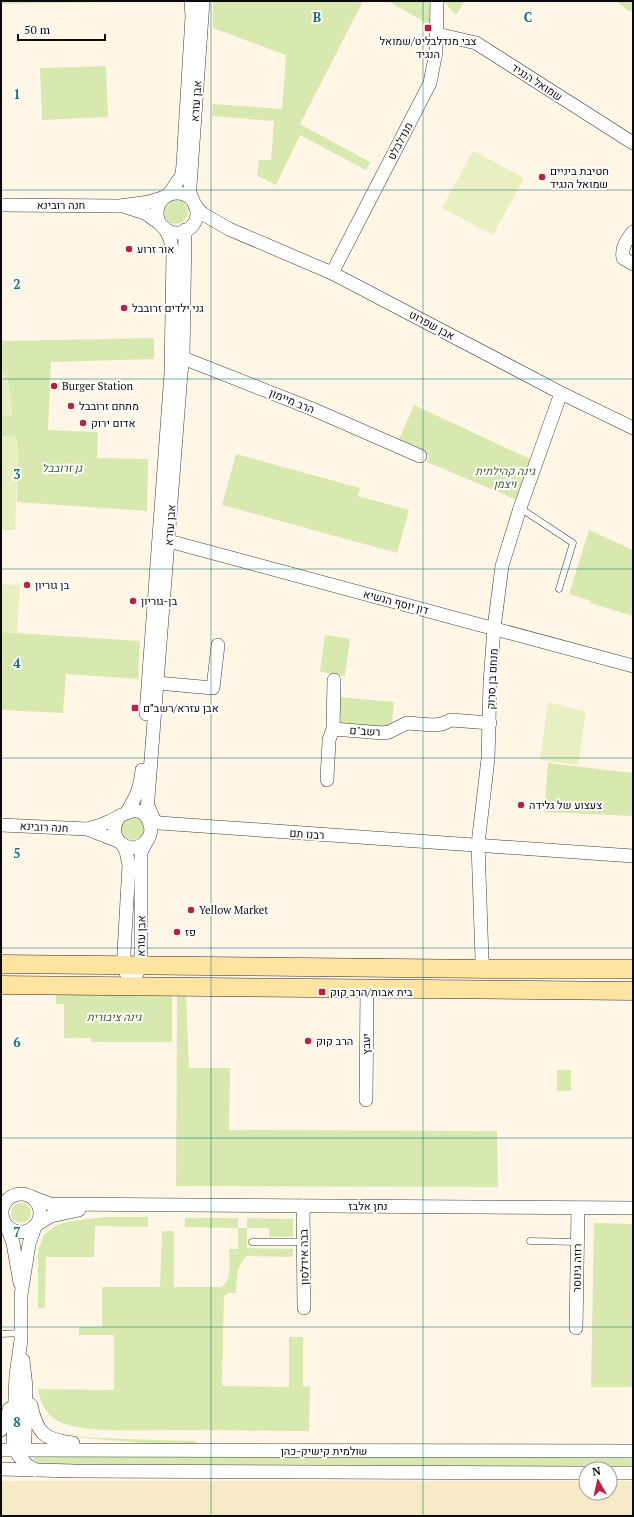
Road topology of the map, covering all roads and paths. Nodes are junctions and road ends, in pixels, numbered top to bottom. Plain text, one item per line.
1 (191, 1) edge
2 (203, 1) edge
3 (437, 1) edge
4 (436, 34) junction
5 (633, 144) edge
6 (167, 195) junction
7 (194, 203) junction
8 (1, 205) edge
9 (120, 206) junction
10 (162, 226) junction
11 (187, 229) junction
12 (229, 229) junction
13 (633, 232) edge
14 (633, 264) edge
15 (332, 273) junction
16 (172, 338) junction
17 (183, 358) junction
18 (561, 393) junction
19 (633, 428) edge
20 (420, 456) dead end
21 (520, 508) junction
22 (164, 540) junction
23 (559, 589) dead end
24 (494, 628) junction
25 (218, 645) dead end
26 (633, 666) edge
27 (334, 680) dead end
28 (157, 683) junction
29 (490, 723) junction
30 (333, 729) junction
31 (327, 780) dead end
32 (147, 804) junction
33 (124, 813) junction
34 (148, 820) junction
35 (1, 825) edge
36 (86, 829) junction
37 (148, 838) junction
38 (120, 843) junction
39 (478, 844) junction
40 (633, 856) edge
41 (1, 964) edge
42 (132, 965) junction
43 (491, 969) junction
44 (633, 969) edge
45 (1, 985) edge
46 (131, 986) junction
47 (367, 988) junction
48 (633, 991) edge
49 (366, 1100) dead end
50 (6, 1197) edge
51 (32, 1197) junction
52 (102, 1205) junction
53 (303, 1206) junction
54 (578, 1208) junction
55 (633, 1208) edge
56 (4, 1224) edge
57 (36, 1226) junction
58 (530, 1241) dead end
59 (252, 1242) dead end
60 (303, 1242) junction
61 (578, 1242) junction
62 (22, 1295) junction
63 (304, 1308) dead end
64 (576, 1328) dead end
65 (1, 1334) edge
66 (21, 1337) junction
67 (16, 1375) junction
68 (26, 1386) junction
69 (1, 1430) edge
70 (1, 1450) edge
71 (118, 1450) junction
72 (633, 1451) edge
73 (19, 1456) junction
74 (1, 1469) edge
75 (578, 1473) edge
76 (618, 1473) edge
77 (633, 1473) edge

1 - 6 street, אבן עזרא
2 - 7 street, אבן עזרא
3 - 4 street, מנדלבלט
4 - 5 street, שמואל הנגיד
4 - 15 street, מנדלבלט
6 - 7 street
6 - 9 street, חנה רובינא
6 - 10 street
7 - 11 street
7 - 12 street, אבן שפרוט
8 - 9 street, חנה רובינא
9 - 10 street, חנה רובינא
10 - 11 street
10 - 16 street, אבן עזרא
11 - 12 street, אבן שפרוט
11 - 17 street, אבן עזרא
12 - 15 street, אבן שפרוט
13 - 14 street
15 - 18 street, אבן שפרוט
16 - 17 street
16 - 22 street, אבן עזרא
17 - 20 street, הרב מיימון
17 - 22 street, אבן עזרא
18 - 19 street, אבן שפרוט
18 - 21 street, מנחם בן סרוק
21 - 23 lane
21 - 24 street, מנחם בן סרוק
22 - 24 street, דון יוסף הנשיא
22 - 28 street, אבן עזרא
22 - 33 street, אבן עזרא
24 - 26 street, דון יוסף הנשיא
24 - 29 street, מנחם בן סרוק
25 - 28 street
27 - 30 street
28 - 32 street, אבן עזרא
29 - 30 street, רשב"ם
29 - 39 street, מנחם בן סרוק
30 - 31 street
32 - 34 street, אבן עזרא
32 - 39 street, רבנו תם
33 - 34 street
33 - 36 street, חנה רובינא
33 - 38 street
34 - 37 street
35 - 36 street, חנה רובינא
36 - 38 street, חנה רובינא
37 - 38 street
37 - 42 street, אבן עזרא
38 - 42 street, אבן עזרא
39 - 40 street
39 - 43 street, מנחם בן סרוק
41 - 42 main road
42 - 43 main road
42 - 46 street, אבן עזרא
43 - 44 main road
45 - 46 main road
46 - 47 main road
47 - 48 main road
47 - 49 street, יעבץ
50 - 51 street
50 - 56 street
51 - 52 street, נתן אלבז
51 - 57 street
52 - 53 street, נתן אלבז
52 - 57 street, נתן אלבז
53 - 54 street, נתן אלבז
53 - 60 street, בבה אידלסון
54 - 55 street, נתן אלבז
54 - 61 street, רוזה גינוסר
56 - 57 street
56 - 62 street
57 - 62 street
58 - 61 lane
59 - 60 lane
60 - 63 street, בבה אידלסון
61 - 64 street, רוזה גינוסר
62 - 66 street
65 - 66 lane
66 - 67 street
66 - 68 street
67 - 69 street
67 - 73 street
68 - 71 street
68 - 73 street
70 - 73 street
71 - 72 street, שולמית קישיק-כהן
71 - 73 street, שולמית קישיק-כהן
73 - 74 street
73 - 75 street, שולמית קישיק-כהן
76 - 77 street

